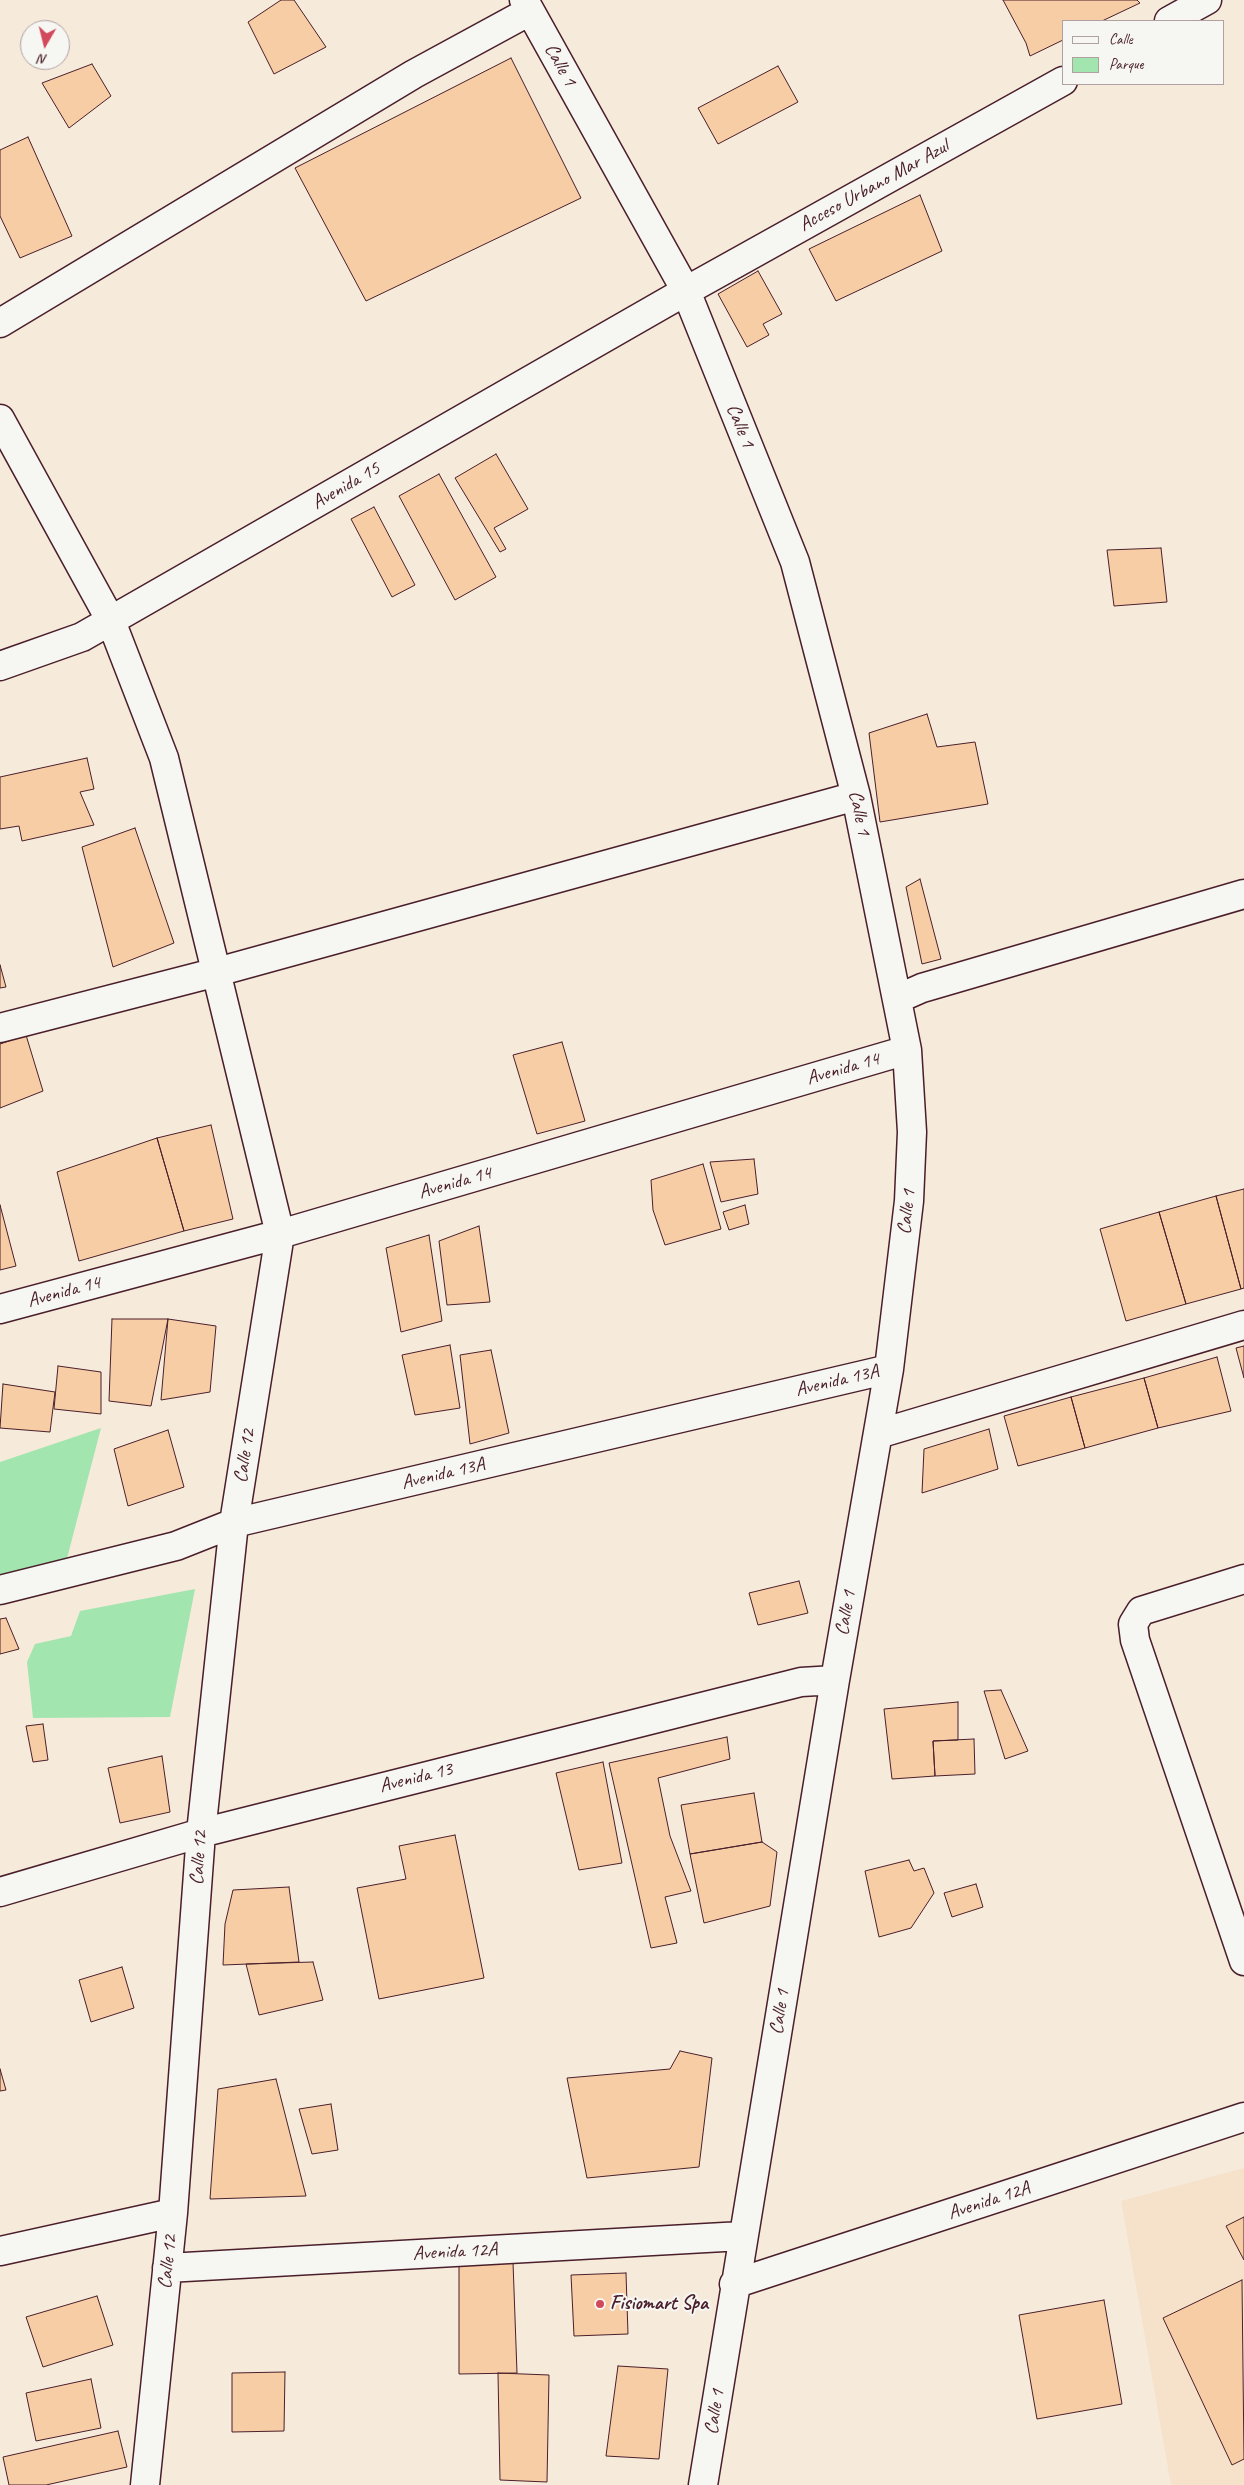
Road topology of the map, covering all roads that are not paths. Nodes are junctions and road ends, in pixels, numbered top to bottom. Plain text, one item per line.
1 (1207, 0) edge
2 (527, 6) edge
3 (1171, 20) edge
4 (1062, 81) edge
5 (686, 291) junction
6 (0, 323) edge
7 (0, 419) edge
8 (111, 621) junction
9 (0, 666) edge
10 (856, 796) junction
11 (1244, 894) edge
12 (217, 972) junction
13 (897, 999) junction
14 (0, 1028) edge
15 (907, 1050) junction
16 (280, 1234) junction
17 (0, 1309) edge
18 (1244, 1325) edge
19 (889, 1369) junction
20 (878, 1434) junction
21 (234, 1523) junction
22 (1244, 1580) edge
23 (0, 1590) edge
24 (835, 1680) junction
25 (201, 1833) junction
26 (0, 1892) edge
27 (1240, 1932) edge
28 (1244, 1960) edge
29 (1244, 2117) edge
30 (173, 2213) junction
31 (742, 2236) junction
32 (0, 2251) edge
33 (168, 2268) junction
34 (734, 2284) junction
35 (145, 2485) edge
36 (703, 2485) edge

1 - 3 street
2 - 5 street, Calle 1
2 - 6 street
4 - 5 street, Acceso Urbano Mar Azul
5 - 8 street, Avenida 15
5 - 10 street, Calle 1
7 - 8 street
8 - 9 street, Avenida 15
8 - 12 street
10 - 12 street
10 - 13 street, Calle 1
11 - 13 street
12 - 14 street
12 - 16 street
13 - 15 street, Calle 1
15 - 16 street, Avenida 14
15 - 19 street, Calle 1
16 - 17 street, Avenida 14
16 - 21 street, Calle 12
18 - 20 street
19 - 20 street, Calle 1
19 - 21 street, Avenida 13A
20 - 24 street, Calle 1
21 - 23 street, Avenida 13A
21 - 25 street, Calle 12
22 - 27 street
24 - 25 street, Avenida 13
24 - 31 street, Calle 1
25 - 26 street, Avenida 13
25 - 30 street, Calle 12
27 - 28 street
29 - 34 street, Avenida 12A
30 - 32 street
30 - 33 street, Calle 12
31 - 33 street, Avenida 12A
31 - 34 street, Calle 1
33 - 35 street, Calle 12
34 - 36 street, Calle 1

